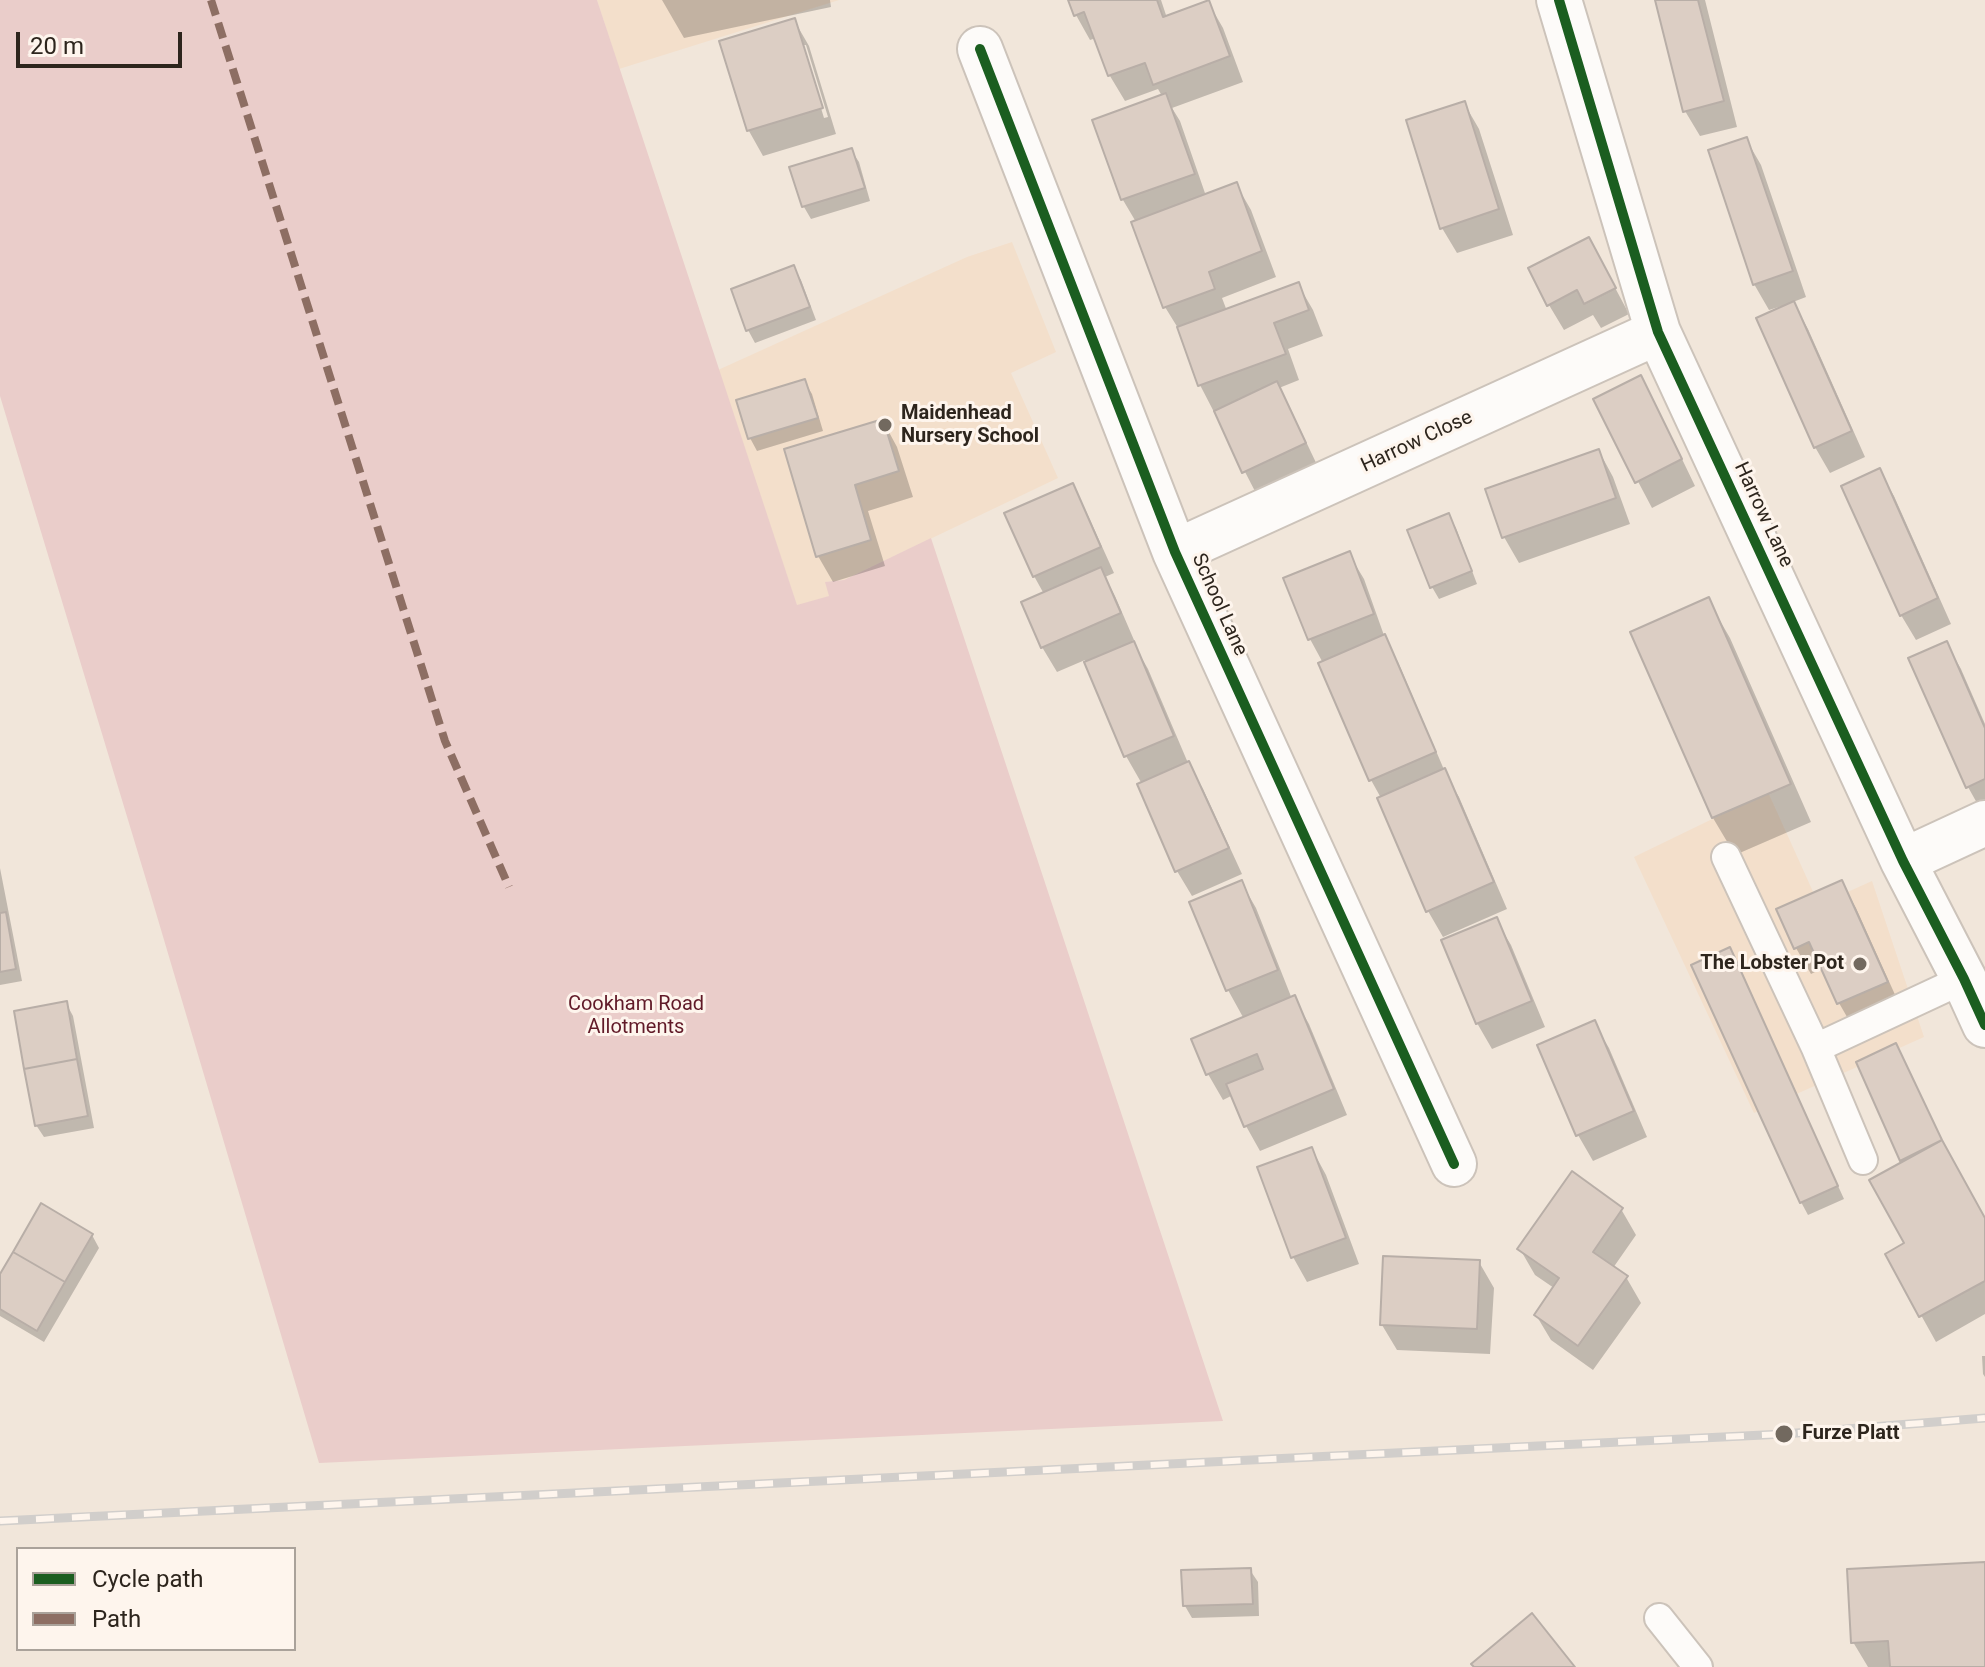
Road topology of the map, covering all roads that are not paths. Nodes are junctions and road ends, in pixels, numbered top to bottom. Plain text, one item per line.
1 (1559, 0) edge
2 (980, 49) dead end
3 (1658, 332) junction
4 (1175, 552) junction
5 (1985, 823) edge
6 (1726, 857) dead end
7 (1903, 861) junction
8 (1964, 979) junction
9 (1985, 1025) edge
10 (1816, 1048) junction
11 (1863, 1160) dead end
12 (1454, 1164) dead end
13 (1659, 1618) dead end
14 (1698, 1667) edge

1 - 3 street, Harrow Lane
2 - 4 street, School Lane
3 - 4 street, Harrow Close
3 - 7 street, Harrow Lane
4 - 12 street, School Lane
5 - 7 street
6 - 10 lane
7 - 8 street, Harrow Lane
8 - 9 street, Harrow Lane
8 - 10 lane
10 - 11 lane
13 - 14 lane

